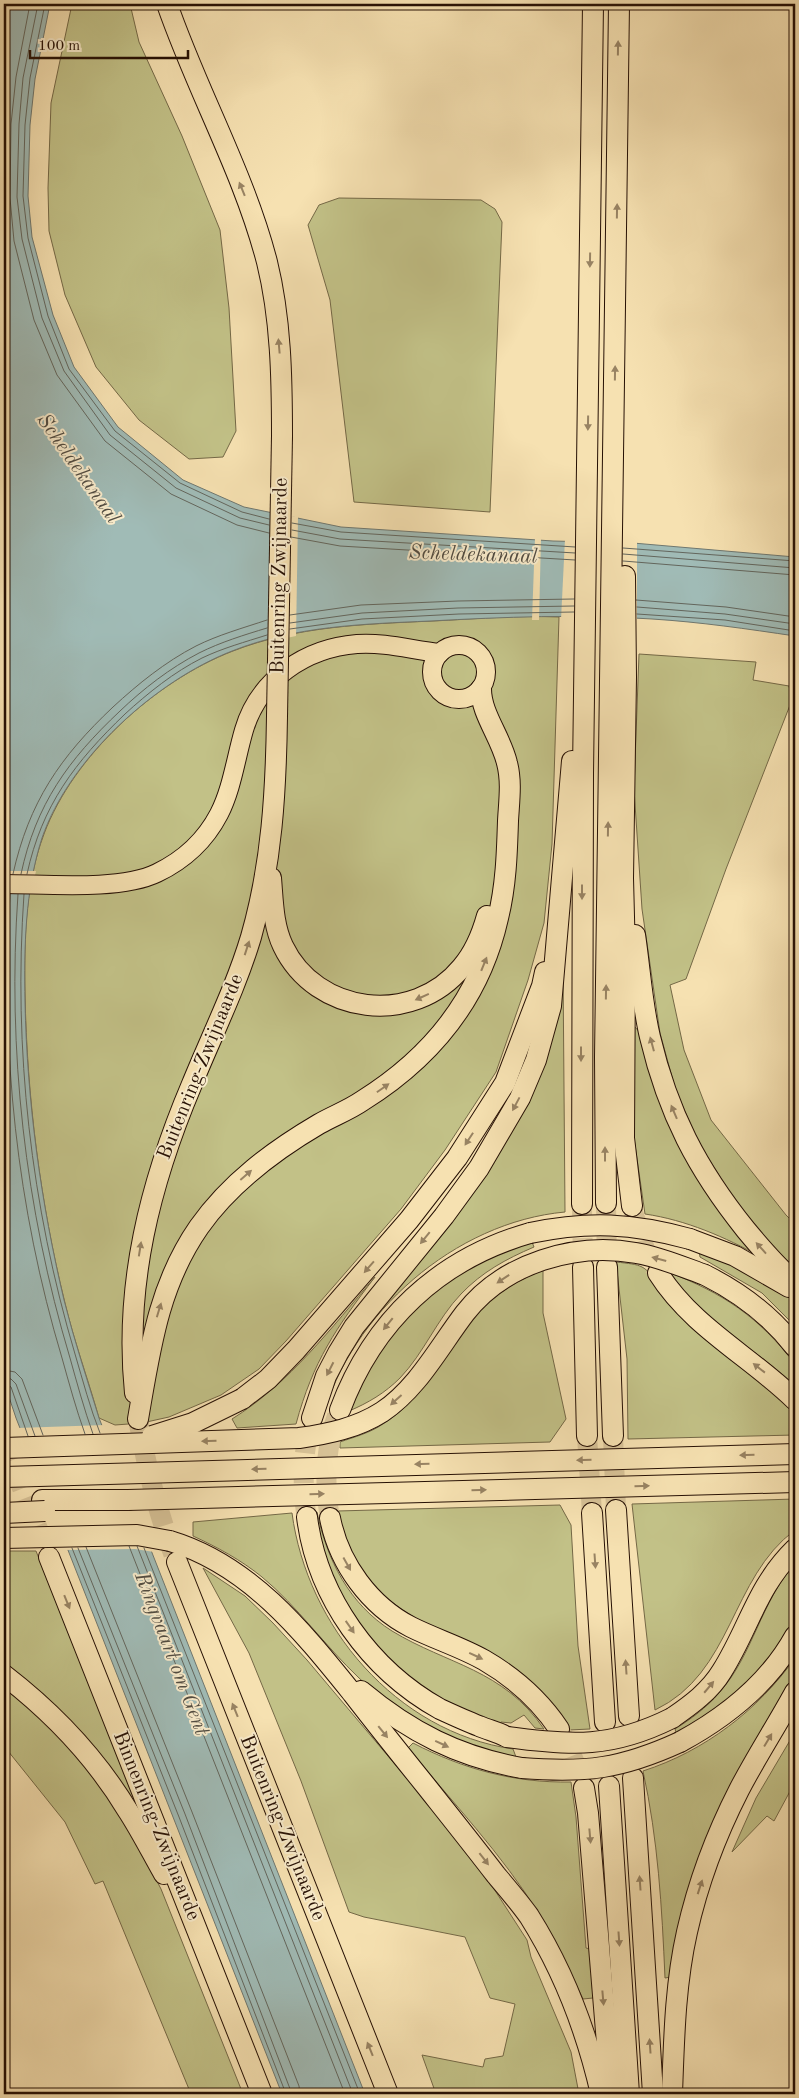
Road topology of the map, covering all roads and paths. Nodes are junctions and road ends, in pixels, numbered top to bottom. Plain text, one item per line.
1 (167, 4) edge
2 (593, 4) edge
3 (619, 4) edge
4 (436, 661) junction
5 (582, 676) junction
6 (618, 677) junction
7 (473, 694) junction
8 (277, 716) joint
9 (624, 789) junction
10 (269, 854) junction
11 (4, 884) edge
12 (559, 894) junction
13 (606, 1203) tunnel mouth
14 (582, 1204) tunnel mouth
15 (632, 1206) tunnel mouth
16 (583, 1267) tunnel mouth
17 (608, 1267) tunnel mouth
18 (658, 1273) tunnel mouth
19 (795, 1282) edge
20 (795, 1291) edge
21 (795, 1347) edge
22 (795, 1400) edge
23 (340, 1410) tunnel mouth
24 (312, 1418) tunnel mouth
25 (587, 1436) tunnel mouth
26 (613, 1436) tunnel mouth
27 (100, 1445) junction
28 (4, 1448) edge
29 (795, 1454) edge
30 (4, 1477) edge
31 (795, 1482) edge
32 (128, 1500) junction
33 (4, 1501) edge
34 (616, 1510) tunnel mouth
35 (4, 1513) edge
36 (592, 1513) tunnel mouth
37 (307, 1517) tunnel mouth
38 (330, 1518) tunnel mouth
39 (4, 1538) edge
40 (795, 1549) edge
41 (49, 1557) tunnel mouth
42 (177, 1562) tunnel mouth
43 (795, 1636) edge
44 (330, 1666) junction
45 (4, 1675) edge
46 (795, 1692) edge
47 (795, 1704) edge
48 (629, 1716) dead end
49 (780, 1718) junction
50 (605, 1722) dead end
51 (559, 1729) tunnel mouth
52 (633, 1778) dead end
53 (609, 1786) dead end
54 (584, 1788) tunnel mouth
55 (197, 1931) junction
56 (262, 2094) edge
57 (388, 2094) edge
58 (601, 2094) edge
59 (611, 2094) edge
60 (629, 2094) edge
61 (653, 2094) edge
62 (672, 2094) edge

8 -> 1 highway, Buitenring Zwijnaarde, bridge
2 -> 5 highway
6 -> 3 highway
4 - 7 main road
4 - 7 main road
4 - 11 main road
5 - 12 highway
5 -> 14 highway
6 - 9 highway
13 -> 6 highway
7 -> 10 highway
7 - 10 highway, Buitenring-Zwijnaarde
8 - 10 highway, Buitenring-Zwijnaarde
9 - 15 highway
19 -> 9 highway
12 -> 24 highway
12 -> 27 highway, bridge
16 - 25 highway
17 - 26 highway
22 -> 18 highway
20 -> 23 highway, bridge
21 -> 27 highway, bridge
27 - 28 highway, bridge
29 -> 30 highway, bridge
32 -> 31 highway, bridge
32 - 33 highway
32 - 35 highway, bridge
48 -> 34 highway
36 -> 50 highway
37 -> 40 highway, bridge
38 -> 51 highway
39 - 44 highway, bridge
41 -> 55 highway, Binnenring-Zwijnaarde
57 -> 42 highway, Buitenring-Zwijnaarde
44 -> 43 highway, bridge
44 -> 58 highway
45 - 55 highway
46 - 49 highway
47 - 49 highway
62 -> 49 highway
61 -> 52 highway
53 -> 60 highway
54 -> 59 highway
55 - 56 highway, Binnenring-Zwijnaarde

